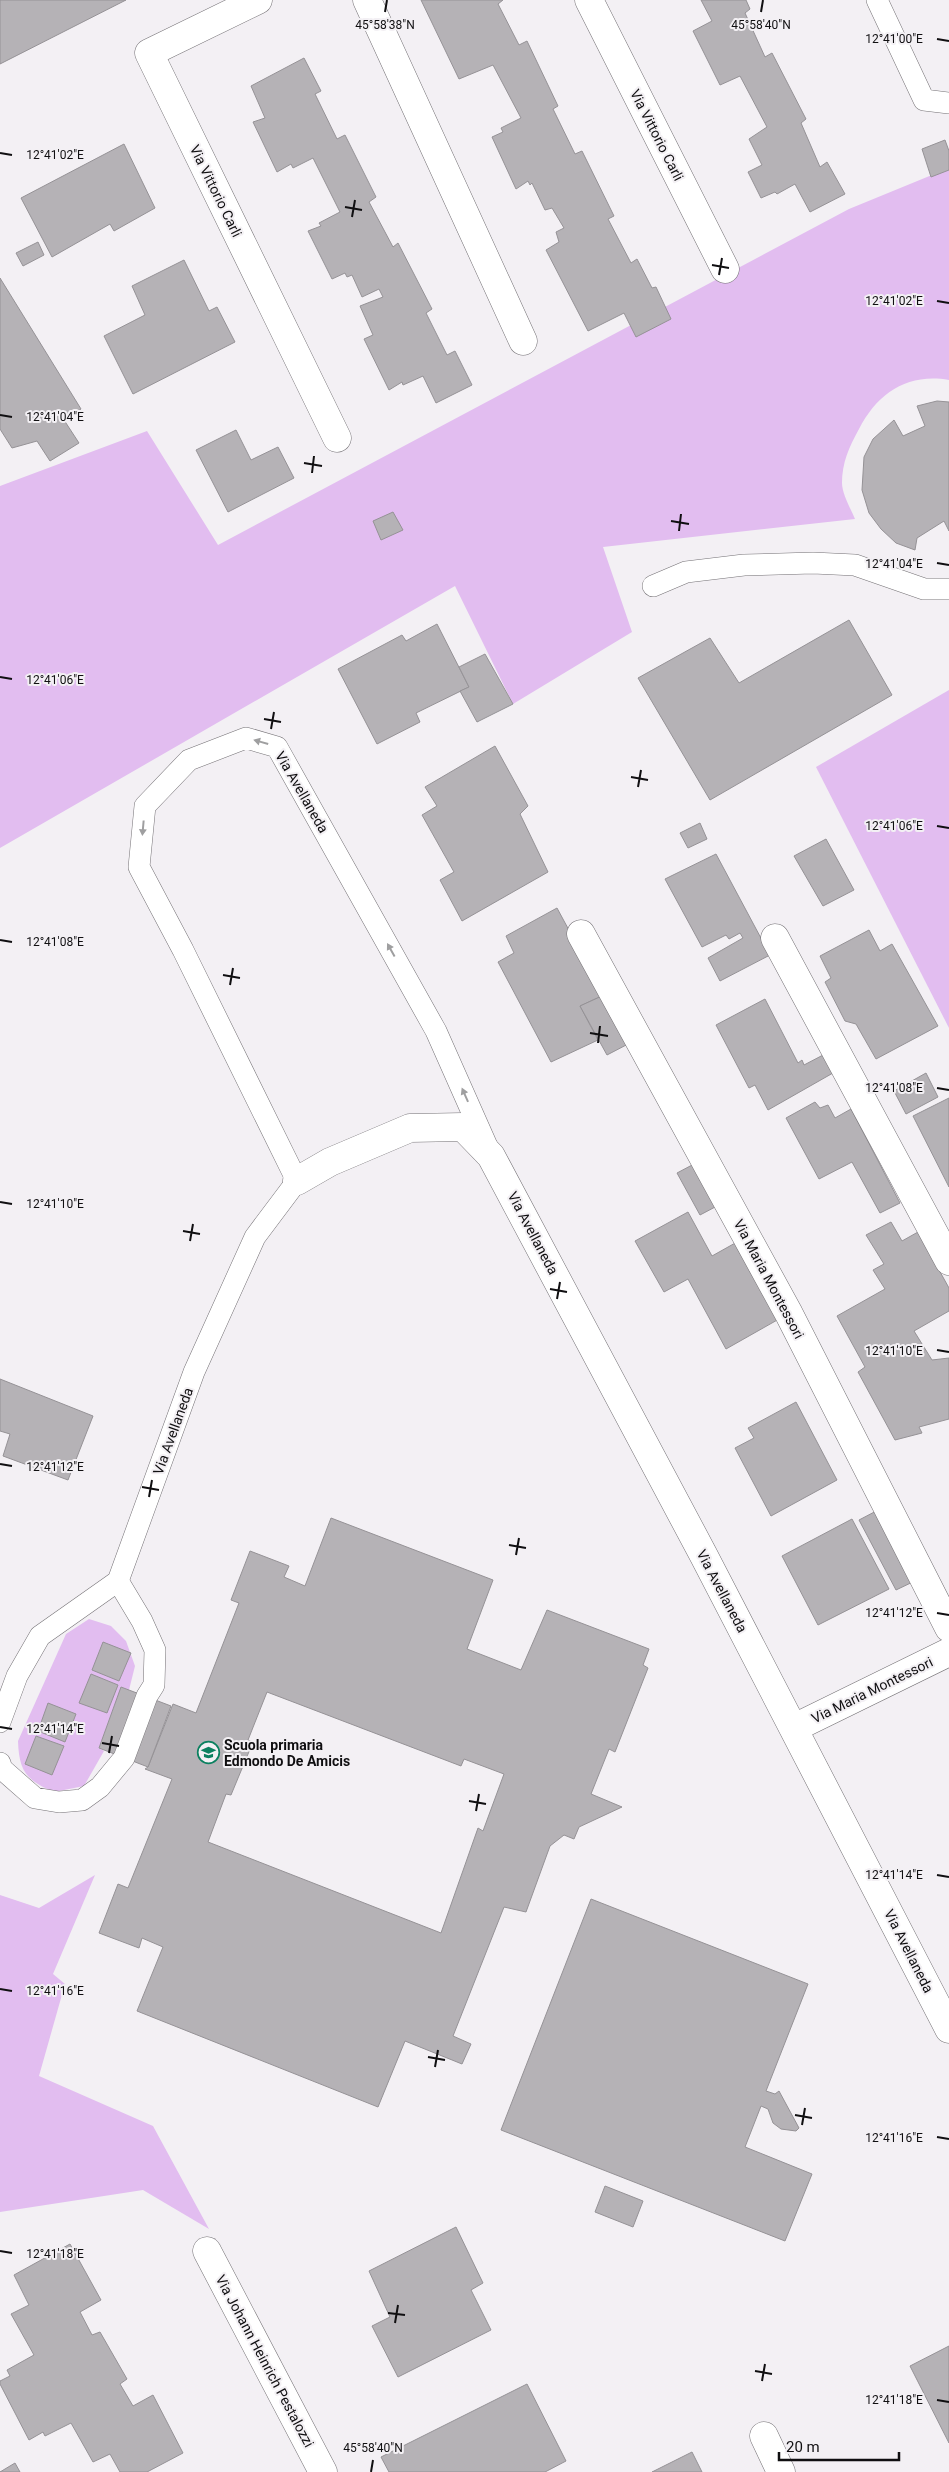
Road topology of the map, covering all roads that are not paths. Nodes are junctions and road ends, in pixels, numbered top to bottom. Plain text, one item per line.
1 (258, 0) edge
2 (366, 0) edge
3 (589, 0) edge
4 (877, 0) edge
5 (949, 102) edge
6 (725, 270) dead end
7 (523, 341) dead end
8 (337, 438) dead end
9 (652, 586) dead end
10 (949, 589) edge
11 (581, 934) dead end
12 (775, 938) dead end
13 (491, 1156) junction
14 (297, 1182) junction
15 (949, 1261) edge
16 (118, 1581) junction
17 (949, 1628) edge
18 (949, 1652) edge
19 (0, 1722) edge
20 (794, 1728) junction
21 (0, 1763) edge
22 (949, 2029) edge
23 (207, 2251) dead end
24 (764, 2436) dead end
25 (324, 2472) edge
26 (781, 2472) edge

1 - 8 street, Via Vittorio Carli
2 - 7 street
3 - 6 street, Via Vittorio Carli
4 - 5 lane
9 - 10 lane
11 - 17 street, Via Maria Montessori
12 - 15 street
13 - 14 street, Via Avellaneda
13 -> 14 lane, Via Avellaneda
13 - 20 street, Via Avellaneda
14 - 16 lane, Via Avellaneda
16 - 19 lane
16 - 21 lane
18 - 20 street, Via Maria Montessori
20 - 22 street, Via Avellaneda
23 - 25 street, Via Johann Heinrich Pestalozzi
24 - 26 street

